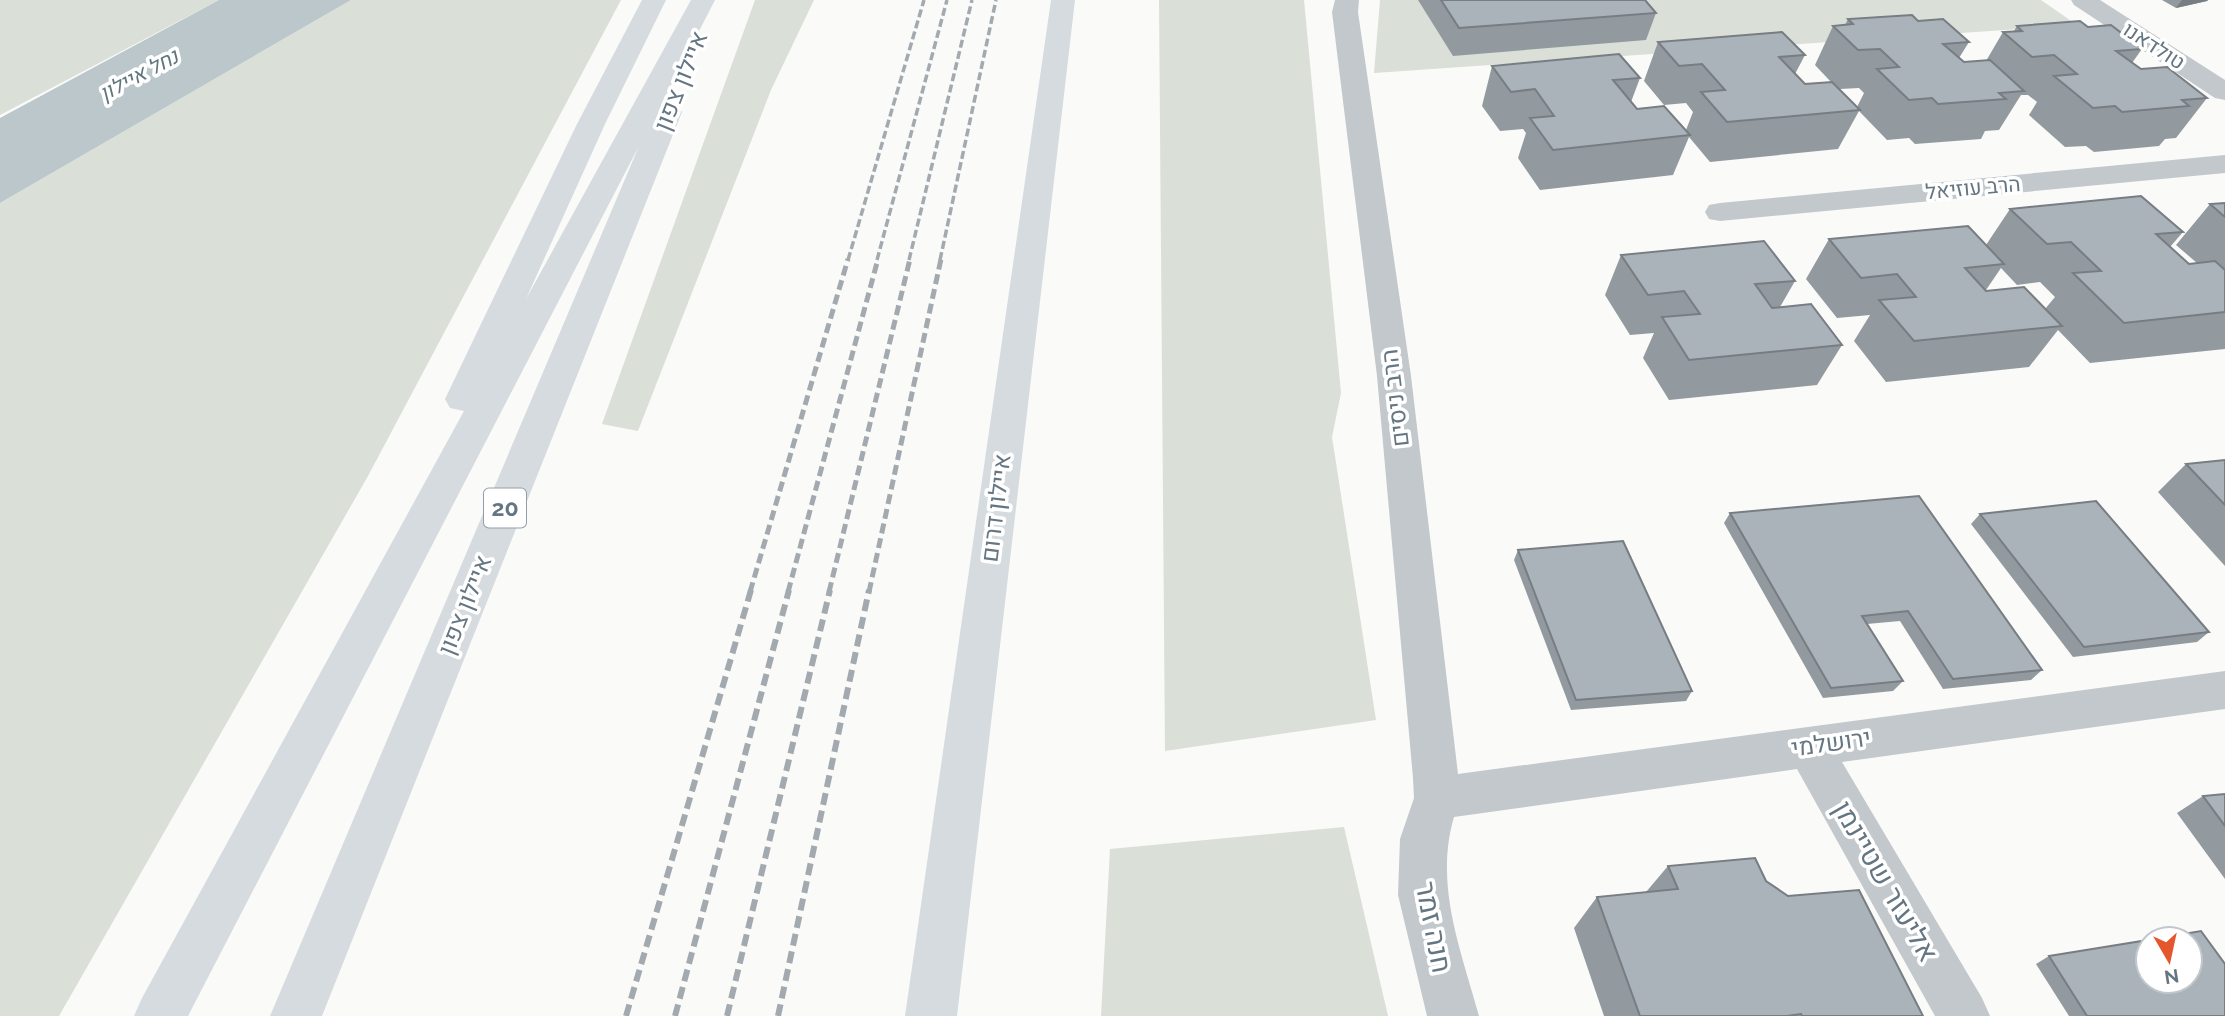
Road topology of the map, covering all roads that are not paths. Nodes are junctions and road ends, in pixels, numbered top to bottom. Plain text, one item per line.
1 (654, 0) edge
2 (703, 0) edge
3 (714, 0) edge
4 (1063, 0) edge
5 (1347, 0) edge
6 (2083, 0) edge
7 (2225, 92) edge
8 (2225, 164) edge
9 (1720, 212) dead end
10 (2225, 690) edge
11 (1808, 746) junction
12 (1437, 797) junction
13 (158, 1016) edge
14 (296, 1016) edge
15 (931, 1016) edge
16 (1453, 1016) edge
17 (1964, 1016) edge

1 - 13 highway
2 - 13 highway
3 - 14 highway, איילון צפון / 20
4 - 15 highway, איילון דרום
5 - 12 street, הרב ניסים
6 - 7 street, טולדאנו
8 - 9 street, הרב עוזיאל
10 - 11 street, ירושלמי
11 - 12 street, ירושלמי
11 - 17 street, אליעזר שטיינמן
12 - 16 street, חנה זמר

